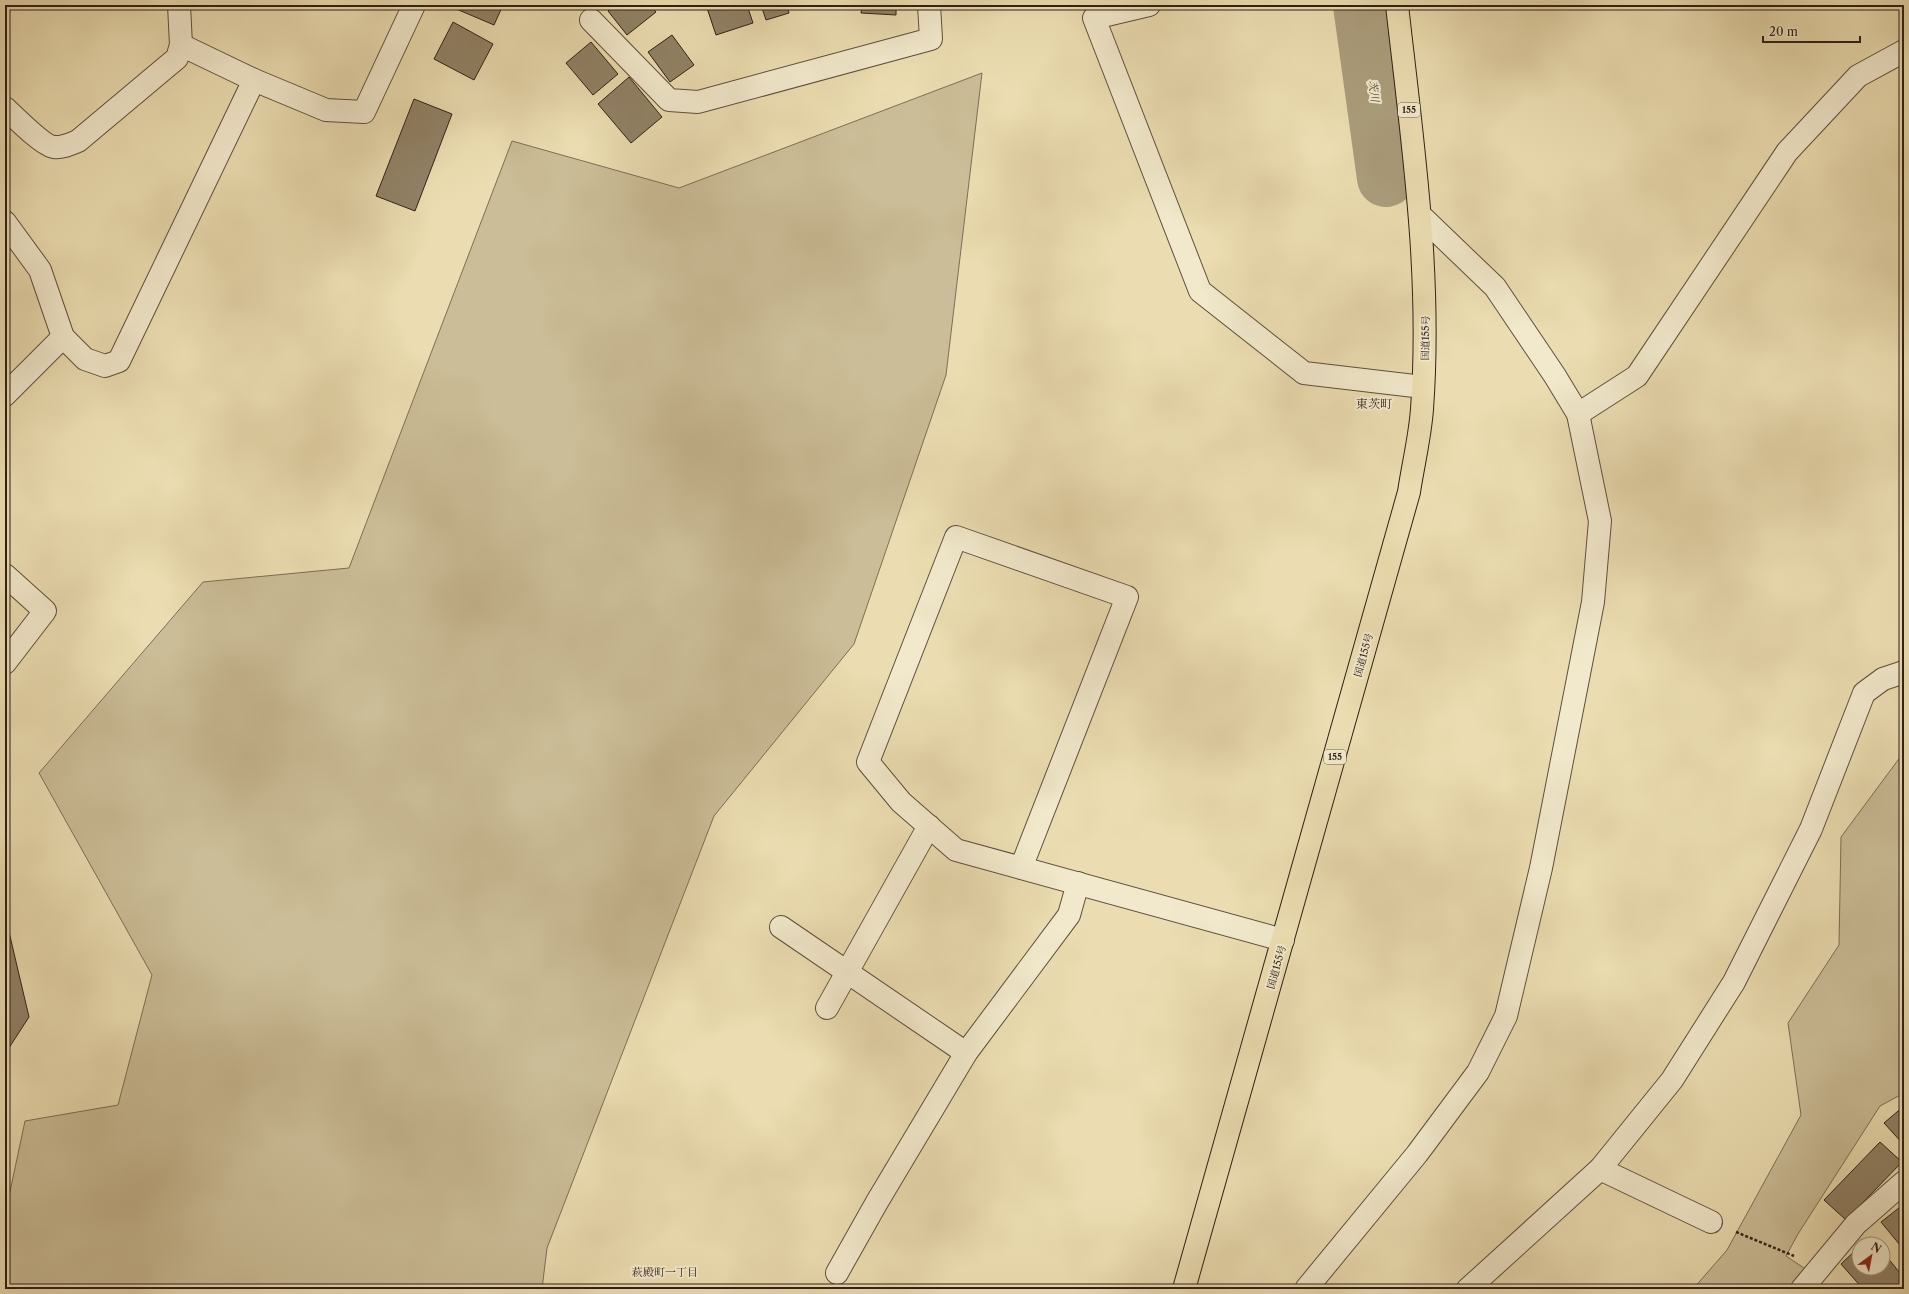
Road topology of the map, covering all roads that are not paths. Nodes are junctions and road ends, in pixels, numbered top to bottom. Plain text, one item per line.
1 (179, 5) edge
2 (414, 5) edge
3 (929, 5) edge
4 (1149, 5) edge
5 (1397, 5) edge
6 (1090, 11) edge
7 (591, 20) dead end
8 (181, 45) junction
9 (1904, 51) edge
10 (254, 80) junction
11 (5, 108) edge
12 (1421, 216) junction
13 (5, 222) edge
14 (63, 337) junction
15 (1423, 387) junction
16 (5, 395) edge
17 (1578, 414) junction
18 (5, 575) edge
19 (5, 663) edge
20 (1904, 672) edge
21 (929, 826) junction
22 (1021, 868) junction
23 (1078, 883) junction
24 (780, 927) dead end
25 (1283, 940) junction
26 (848, 972) junction
27 (827, 1008) dead end
28 (966, 1053) junction
29 (1600, 1169) junction
30 (1904, 1182) edge
31 (1710, 1222) road end
32 (837, 1272) dead end
33 (1184, 1289) edge
34 (1306, 1289) edge
35 (1468, 1289) edge
36 (1802, 1289) edge

1 - 8 street
2 - 10 street
3 - 7 street
4 - 6 street
5 - 12 highway, 国道155号 / 155
6 - 15 street
8 - 10 street
8 - 11 street
9 - 17 street
10 - 14 street
12 - 15 highway, 国道155号 / 155
12 - 17 street
13 - 14 street
14 - 16 street
15 - 25 highway, 国道155号 / 155
17 - 34 street
18 - 19 street
20 - 29 street
21 - 22 street
21 - 22 street
21 - 26 street
22 - 23 street
23 - 25 street
23 - 28 street
24 - 26 street
25 - 33 highway, 国道155号 / 155
26 - 27 street
26 - 28 street
28 - 32 street
29 - 31 street
29 - 35 street
30 - 36 street

